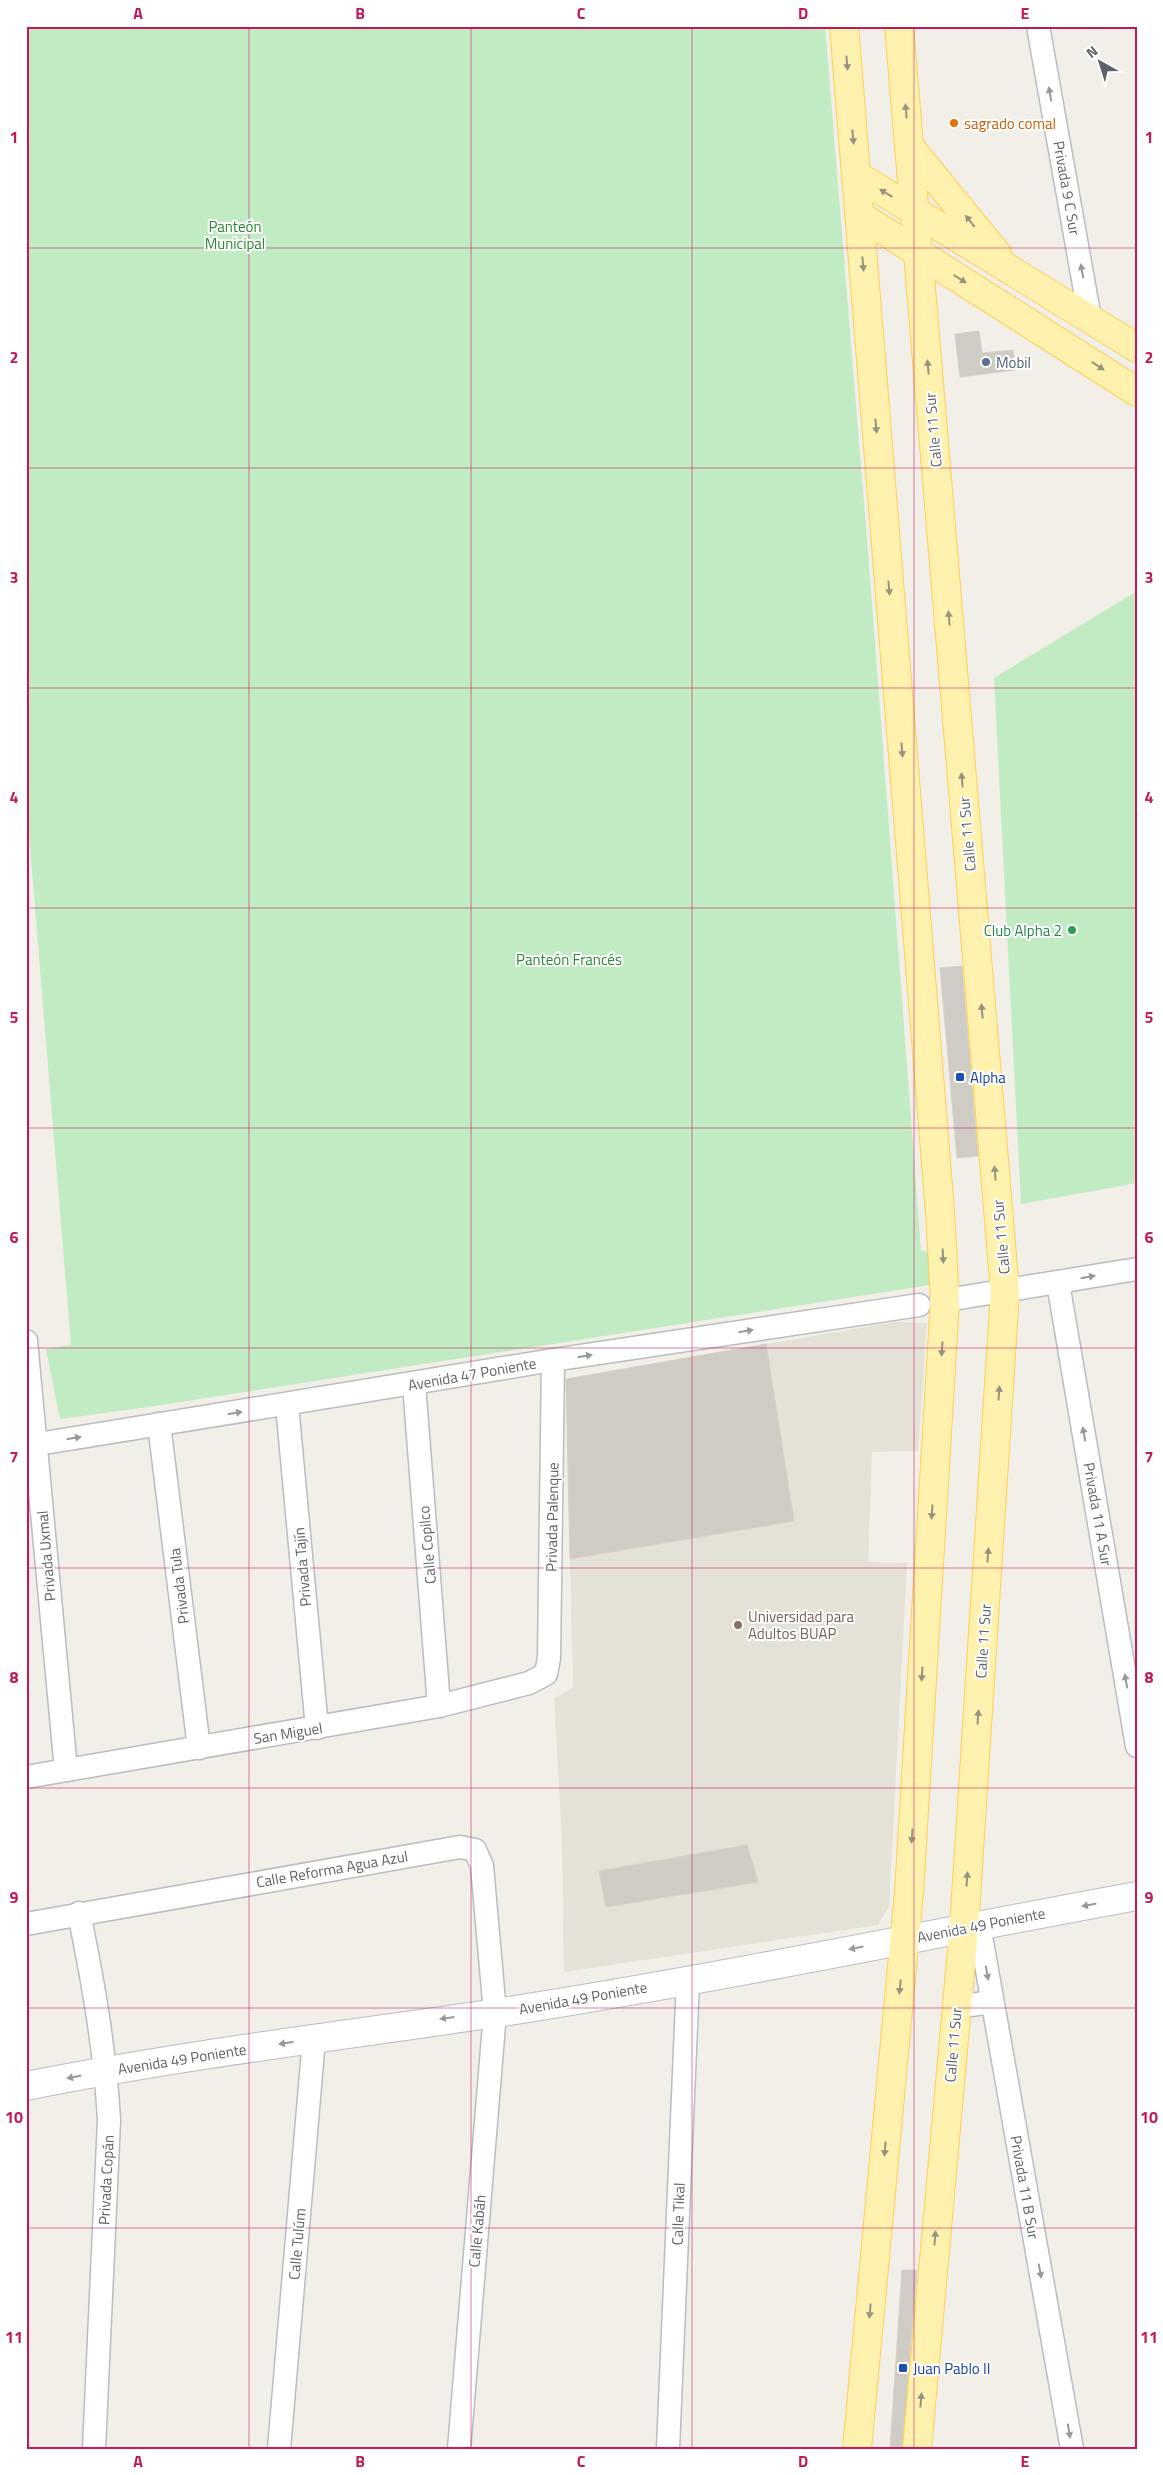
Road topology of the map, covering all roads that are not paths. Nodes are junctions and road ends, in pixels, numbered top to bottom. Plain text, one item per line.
1 (844, 26) edge
2 (1038, 26) edge
3 (901, 27) edge
4 (909, 146) junction
5 (856, 175) junction
6 (916, 212) junction
7 (859, 215) junction
8 (919, 253) junction
9 (1012, 272) junction
10 (1090, 319) junction
11 (1137, 348) edge
12 (1137, 392) edge
13 (1137, 1269) edge
14 (1058, 1282) junction
15 (1005, 1292) junction
16 (935, 1302) junction
17 (26, 1341) edge
18 (553, 1360) junction
19 (414, 1384) junction
20 (287, 1405) junction
21 (159, 1424) junction
22 (31, 1445) edge
23 (546, 1674) joint
24 (440, 1706) junction
25 (317, 1728) junction
26 (1137, 1746) edge
27 (198, 1748) junction
28 (66, 1770) junction
29 (26, 1777) edge
30 (1137, 1896) edge
31 (79, 1913) junction
32 (26, 1924) edge
33 (971, 1926) junction
34 (904, 1939) junction
35 (688, 1979) junction
36 (992, 2002) junction
37 (956, 2007) junction
38 (495, 2013) junction
39 (314, 2039) junction
40 (106, 2070) junction
41 (26, 2086) edge
42 (94, 2449) edge
43 (279, 2449) edge
44 (459, 2449) edge
45 (668, 2449) edge
46 (857, 2449) edge
47 (916, 2449) edge
48 (1072, 2449) edge

1 -> 5 main road
10 -> 2 street, Privada 9 C Sur
4 -> 3 main road, Calle 11 Sur
4 - 6 main road, Calle 11 Sur
9 -> 4 main road
6 -> 5 main road
5 - 7 main road
6 - 8 main road, Calle 11 Sur
6 - 9 main road
7 - 8 main road
7 -> 16 main road
8 -> 12 main road
15 -> 8 main road, Calle 11 Sur
9 - 10 main road
10 - 11 main road
14 -> 13 street, Avenida 47 Poniente
14 - 15 street, Avenida 47 Poniente
26 -> 14 street, Privada 11 A Sur
15 - 16 street, Avenida 47 Poniente
33 -> 15 main road, Calle 11 Sur
18 -> 16 street, Avenida 47 Poniente
16 -> 34 main road
17 - 22 street, Privada Uxmal
18 - 19 street, Avenida 47 Poniente
18 - 23 street, Privada Palenque
19 - 20 street, Avenida 47 Poniente
19 - 24 street, Calle Copilco
21 -> 20 street, Avenida 47 Poniente
20 - 25 street, Privada Tajín
22 -> 21 street, Avenida 47 Poniente
21 - 27 street, Privada Tula
22 - 28 street, Privada Uxmal
23 - 24 street, San Miguel
24 - 25 street, San Miguel
25 - 27 street, San Miguel
27 - 28 street, San Miguel
28 - 29 street, San Miguel
30 -> 33 main road, Avenida 49 Poniente
31 - 32 street, Calle Reforma Agua Azul
31 - 38 street, Calle Reforma Agua Azul
31 - 40 street, Privada Copán
33 - 34 main road, Avenida 49 Poniente
33 -> 36 street, Privada 11 B Sur
33 - 37 main road, Calle 11 Sur
34 -> 35 main road, Avenida 49 Poniente
34 -> 46 main road
35 - 38 main road, Avenida 49 Poniente
35 - 45 street, Calle Tikal
36 - 37 street
36 -> 48 street, Privada 11 B Sur
47 -> 37 main road, Calle 11 Sur
38 -> 39 main road, Avenida 49 Poniente
38 - 44 street, Calle Kabáh
39 -> 40 main road, Avenida 49 Poniente
39 - 43 street, Calle Tulúm
40 -> 41 main road, Avenida 49 Poniente
40 - 42 street, Privada Copán

